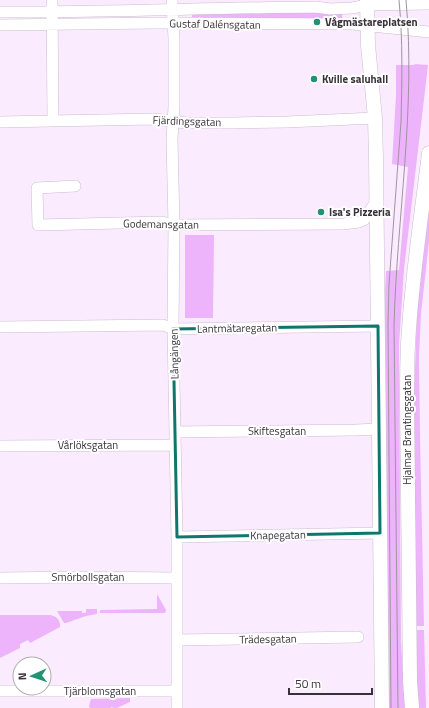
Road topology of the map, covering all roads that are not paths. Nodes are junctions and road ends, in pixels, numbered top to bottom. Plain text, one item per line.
1 (52, 0) edge
2 (329, 0) edge
3 (367, 2) edge
4 (285, 4) edge
5 (429, 4) edge
6 (172, 5) edge
7 (316, 7) junction
8 (0, 12) edge
9 (52, 12) junction
10 (173, 23) junction
11 (0, 25) edge
12 (52, 25) junction
13 (368, 25) junction
14 (429, 32) edge
15 (375, 118) junction
16 (53, 121) junction
17 (0, 122) edge
18 (173, 122) junction
19 (429, 153) edge
20 (75, 186) dead end
21 (377, 200) junction
22 (174, 225) junction
23 (0, 326) edge
24 (378, 326) junction
25 (173, 329) junction
26 (379, 429) junction
27 (175, 432) junction
28 (175, 445) junction
29 (0, 446) edge
30 (380, 533) junction
31 (177, 537) junction
32 (0, 578) edge
33 (176, 578) junction
34 (358, 637) dead end
35 (177, 640) junction
36 (0, 691) edge
37 (176, 691) junction
38 (177, 708) edge
39 (382, 708) edge
40 (412, 708) edge

1 - 9 street
2 - 7 street
3 - 5 street, Gustaf Dalénsgatan
3 - 7 street, Gustaf Dalénsgatan
3 - 13 main road
4 - 6 street, Gustaf Dalénsgatan
4 - 7 street, Gustaf Dalénsgatan
6 - 9 street, Gustaf Dalénsgatan
6 - 10 street, Långängen
8 - 9 street, Gustaf Dalénsgatan
9 - 12 street
10 - 12 street, Gustaf Dalénsgatan
10 - 13 street, Gustaf Dalénsgatan
10 - 18 street, Långängen
11 - 12 street, Gustaf Dalénsgatan
12 - 16 street
13 - 14 street, Gustaf Dalénsgatan
13 - 15 main road
15 - 18 street, Fjärdingsgatan
15 - 21 main road
16 - 17 street, Fjärdingsgatan
16 - 18 street, Fjärdingsgatan
18 - 22 street, Långängen
19 - 40 main road, Hjalmar Brantingsgatan
20 - 22 street, Godemansgatan
21 - 22 street, Godemansgatan
21 - 24 main road
22 - 25 street, Långängen
23 - 25 street, Lantmätaregatan
24 - 25 street, Lantmätaregatan
24 - 26 main road
25 - 27 street, Långängen
26 - 27 street, Skiftesgatan
26 - 30 main road
27 - 28 street, Långängen
28 - 29 street, Vårlöksgatan
28 - 31 street, Långängen
30 - 31 street, Knapegatan
30 - 39 main road
31 - 33 street, Långängen
32 - 33 street, Smörbollsgatan
33 - 35 street, Långängen
34 - 35 street, Trädesgatan
35 - 37 street, Långängen
36 - 37 street, Tjärblomsgatan
37 - 38 street, Långängen

